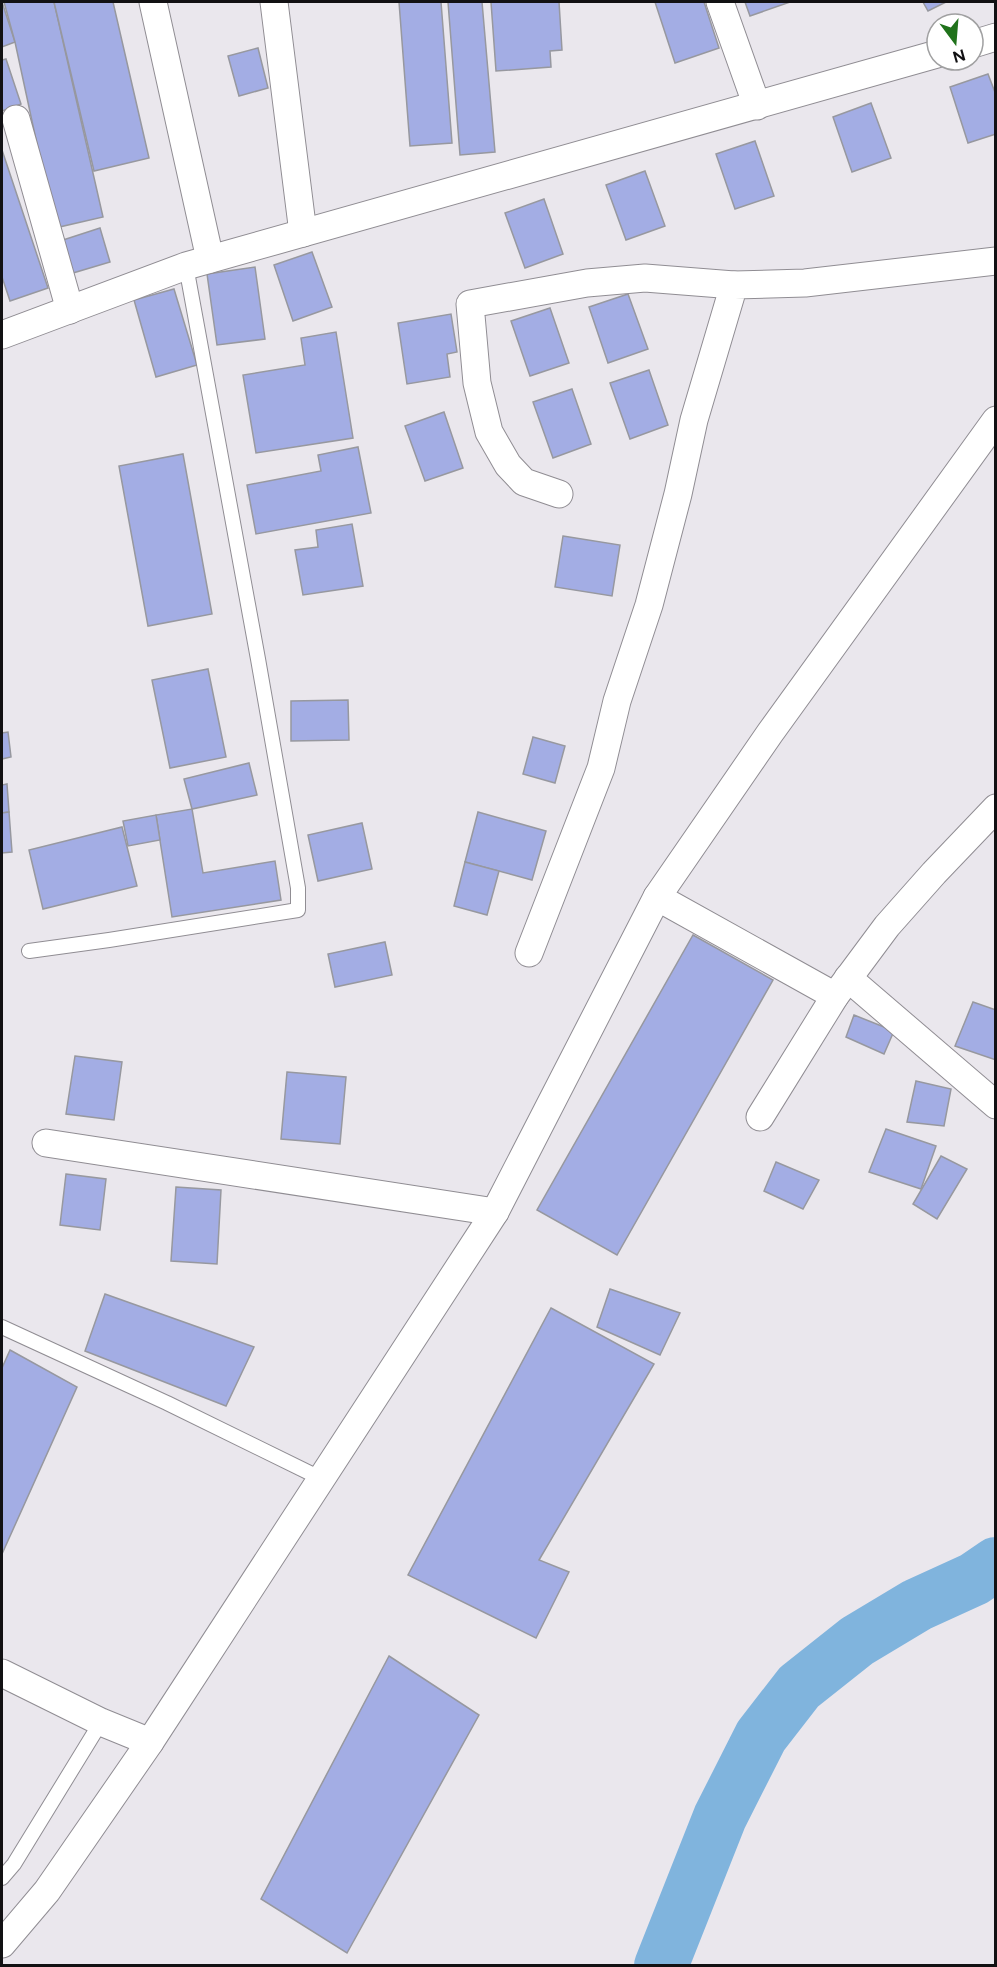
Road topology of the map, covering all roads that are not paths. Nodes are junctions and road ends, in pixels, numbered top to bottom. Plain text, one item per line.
1 (153, 2) edge
2 (274, 2) edge
3 (720, 2) edge
4 (925, 57) edge
5 (757, 106) junction
6 (16, 119) dead end
7 (303, 233) junction
8 (996, 261) edge
9 (198, 263) junction
10 (734, 285) junction
11 (70, 309) junction
12 (2, 335) edge
13 (996, 420) edge
14 (559, 494) dead end
15 (996, 808) edge
16 (657, 897) junction
17 (29, 951) dead end
18 (530, 953) dead end
19 (842, 987) junction
20 (996, 1105) edge
21 (760, 1117) dead end
22 (46, 1143) dead end
23 (495, 1212) junction
24 (2, 1327) edge
25 (322, 1479) junction
26 (2, 1673) edge
27 (102, 1722) junction
28 (150, 1742) junction
29 (2, 1878) edge
30 (2, 1944) edge

1 - 9 street
2 - 7 street
3 - 5 street
4 - 5 street
5 - 7 street
6 - 11 street
7 - 9 street
8 - 10 street
9 - 11 street
9 - 17 lane
10 - 14 street
10 - 18 street
11 - 12 street
13 - 16 street
15 - 19 street
16 - 19 street
16 - 23 street
19 - 20 street
19 - 21 street
22 - 23 street
23 - 25 street
24 - 25 lane
25 - 28 street
26 - 27 street
27 - 28 street
27 - 29 lane
28 - 30 street

